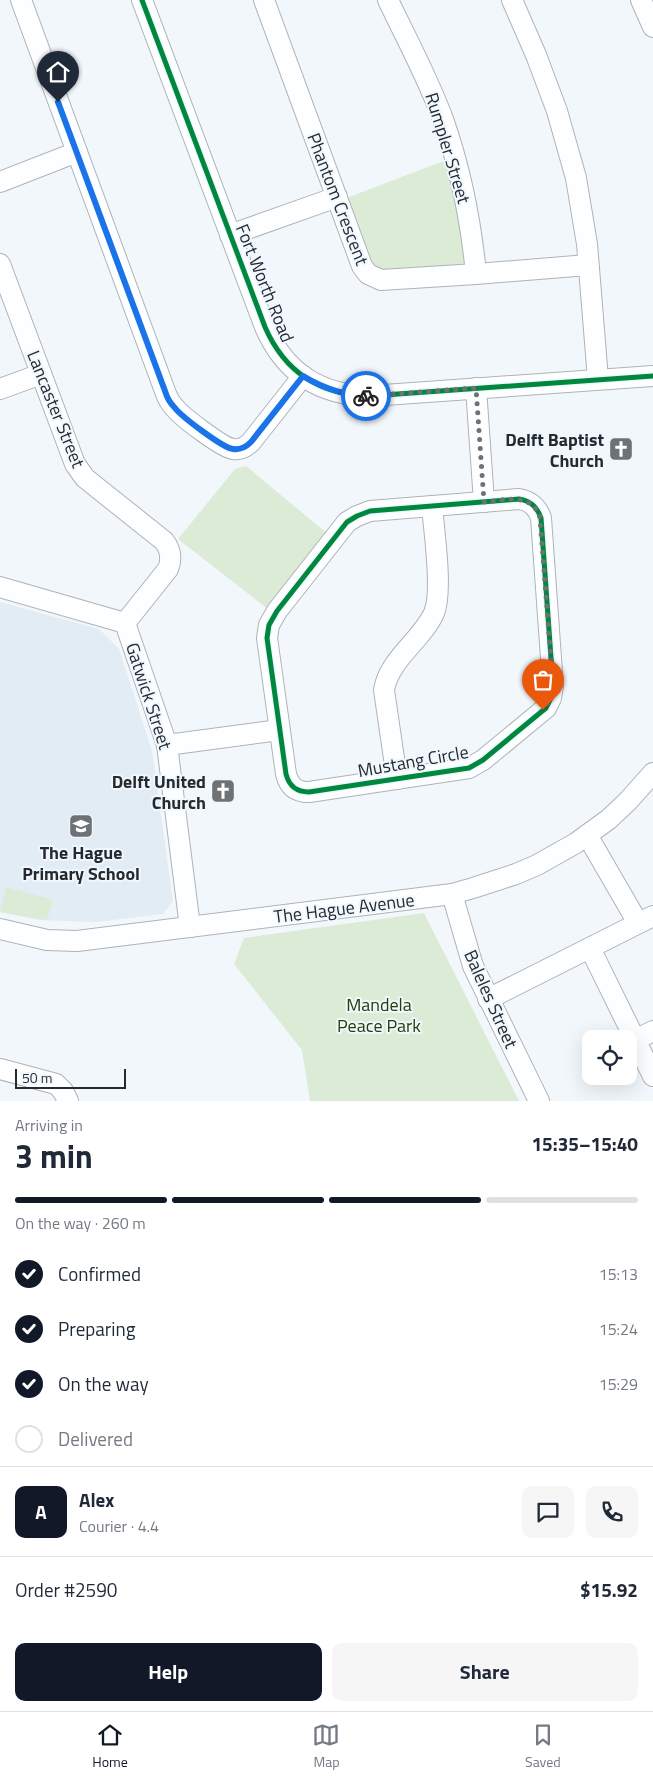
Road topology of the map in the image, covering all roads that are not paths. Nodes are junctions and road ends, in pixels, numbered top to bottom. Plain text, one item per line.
1 (21, 0) edge
2 (142, 0) edge
3 (264, 0) edge
4 (388, 0) edge
5 (512, 0) edge
6 (641, 0) edge
7 (653, 27) edge
8 (77, 152) junction
9 (0, 182) edge
10 (336, 197) junction
11 (230, 235) junction
12 (0, 264) edge
13 (588, 265) junction
14 (476, 274) junction
15 (41, 374) junction
16 (303, 376) junction
17 (653, 376) edge
18 (598, 379) junction
19 (476, 388) junction
20 (0, 389) edge
21 (484, 502) junction
22 (432, 506) junction
23 (0, 587) edge
24 (125, 624) junction
25 (280, 730) junction
26 (167, 745) junction
27 (653, 773) edge
28 (397, 779) junction
29 (587, 835) junction
30 (452, 894) junction
31 (646, 920) edge
32 (190, 927) junction
33 (0, 930) edge
34 (590, 948) junction
35 (488, 999) junction
36 (630, 1030) edge
37 (653, 1031) edge
38 (637, 1039) edge
39 (637, 1044) edge
40 (0, 1068) edge
41 (653, 1076) edge
42 (68, 1101) edge
43 (539, 1101) edge

1 - 8 street
2 - 11 street, Fort Worth Road
3 - 10 street, Phantom Crescent
4 - 14 street, Rumpler Street
5 - 13 street
6 - 7 street
8 - 9 street
8 - 16 street
10 - 11 street
10 - 14 street, Phantom Crescent
11 - 16 street, Fort Worth Road
12 - 15 street, Lancaster Street
13 - 14 street, Phantom Crescent
13 - 18 street
15 - 20 street
15 - 24 street, Lancaster Street
16 - 19 street, Fort Worth Road
17 - 18 street, Fort Worth Road
18 - 19 street, Fort Worth Road
19 - 21 street
21 - 22 street, Mustang Circle
21 - 28 street, Mustang Circle
22 - 25 street, Mustang Circle
22 - 28 street
23 - 24 street, Gatwick Street
24 - 26 street, Gatwick Street
25 - 26 street
25 - 28 street, Mustang Circle
26 - 32 street, Gatwick Street
27 - 29 street, The Hague Avenue
29 - 30 street, The Hague Avenue
29 - 31 street
30 - 32 street, The Hague Avenue
30 - 35 street, Baleles Street
31 - 34 street
32 - 33 street, The Hague Avenue
34 - 35 street
34 - 36 street
35 - 43 street, Baleles Street
37 - 38 street
39 - 41 street
40 - 42 street

